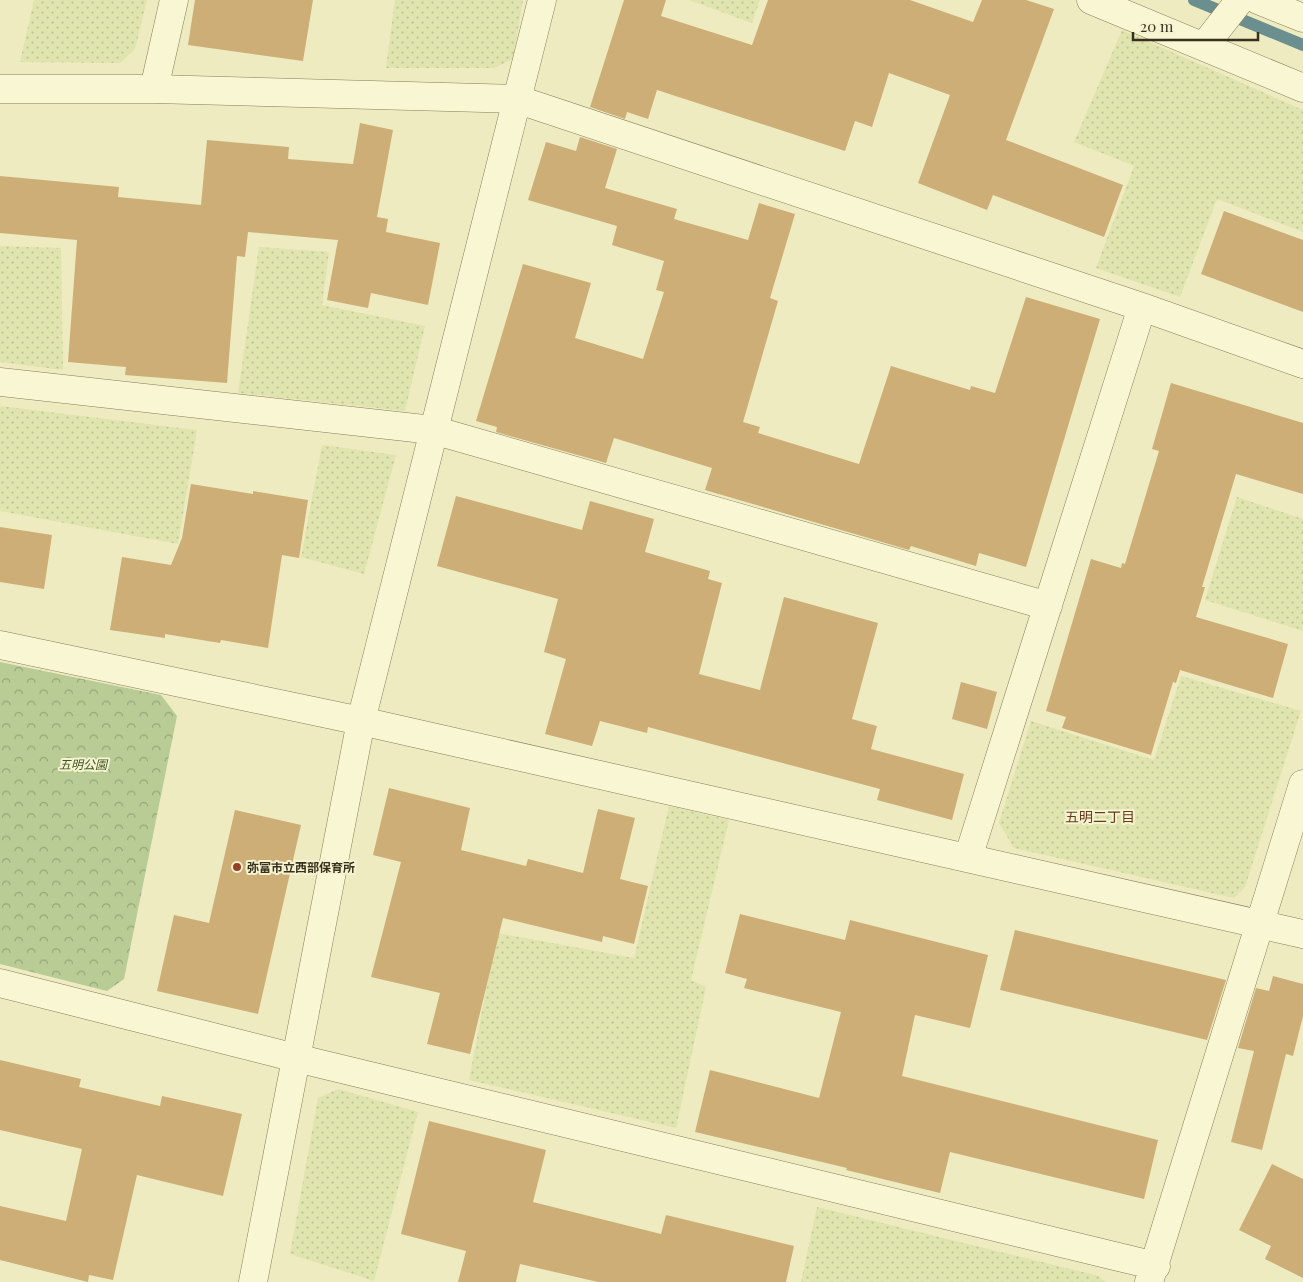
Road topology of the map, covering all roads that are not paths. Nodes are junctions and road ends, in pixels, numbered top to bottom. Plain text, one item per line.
1 (174, 0) edge
2 (542, 0) edge
3 (1091, 0) edge
4 (1244, 2) edge
5 (1303, 18) edge
6 (1210, 38) junction
7 (1303, 88) edge
8 (0, 89) edge
9 (154, 89) junction
10 (516, 99) junction
11 (1142, 307) junction
12 (1303, 364) edge
13 (0, 382) edge
14 (433, 430) junction
15 (1048, 606) junction
16 (0, 644) edge
17 (361, 721) junction
18 (1303, 784) edge
19 (968, 858) junction
20 (1259, 924) junction
21 (1303, 934) edge
22 (0, 983) edge
23 (296, 1058) junction
24 (1152, 1274) edge
25 (252, 1282) edge

1 - 9 street
2 - 10 street
3 - 6 street
4 - 5 street
4 - 6 street
6 - 7 street
8 - 9 street
9 - 10 street
10 - 11 street
10 - 14 street
11 - 12 street
11 - 15 street
13 - 14 street
14 - 15 street
14 - 17 street
15 - 19 street
16 - 17 street
17 - 19 street
17 - 23 street
18 - 20 street
19 - 20 street
20 - 21 street
20 - 24 street
22 - 23 street
23 - 24 street
23 - 25 street

